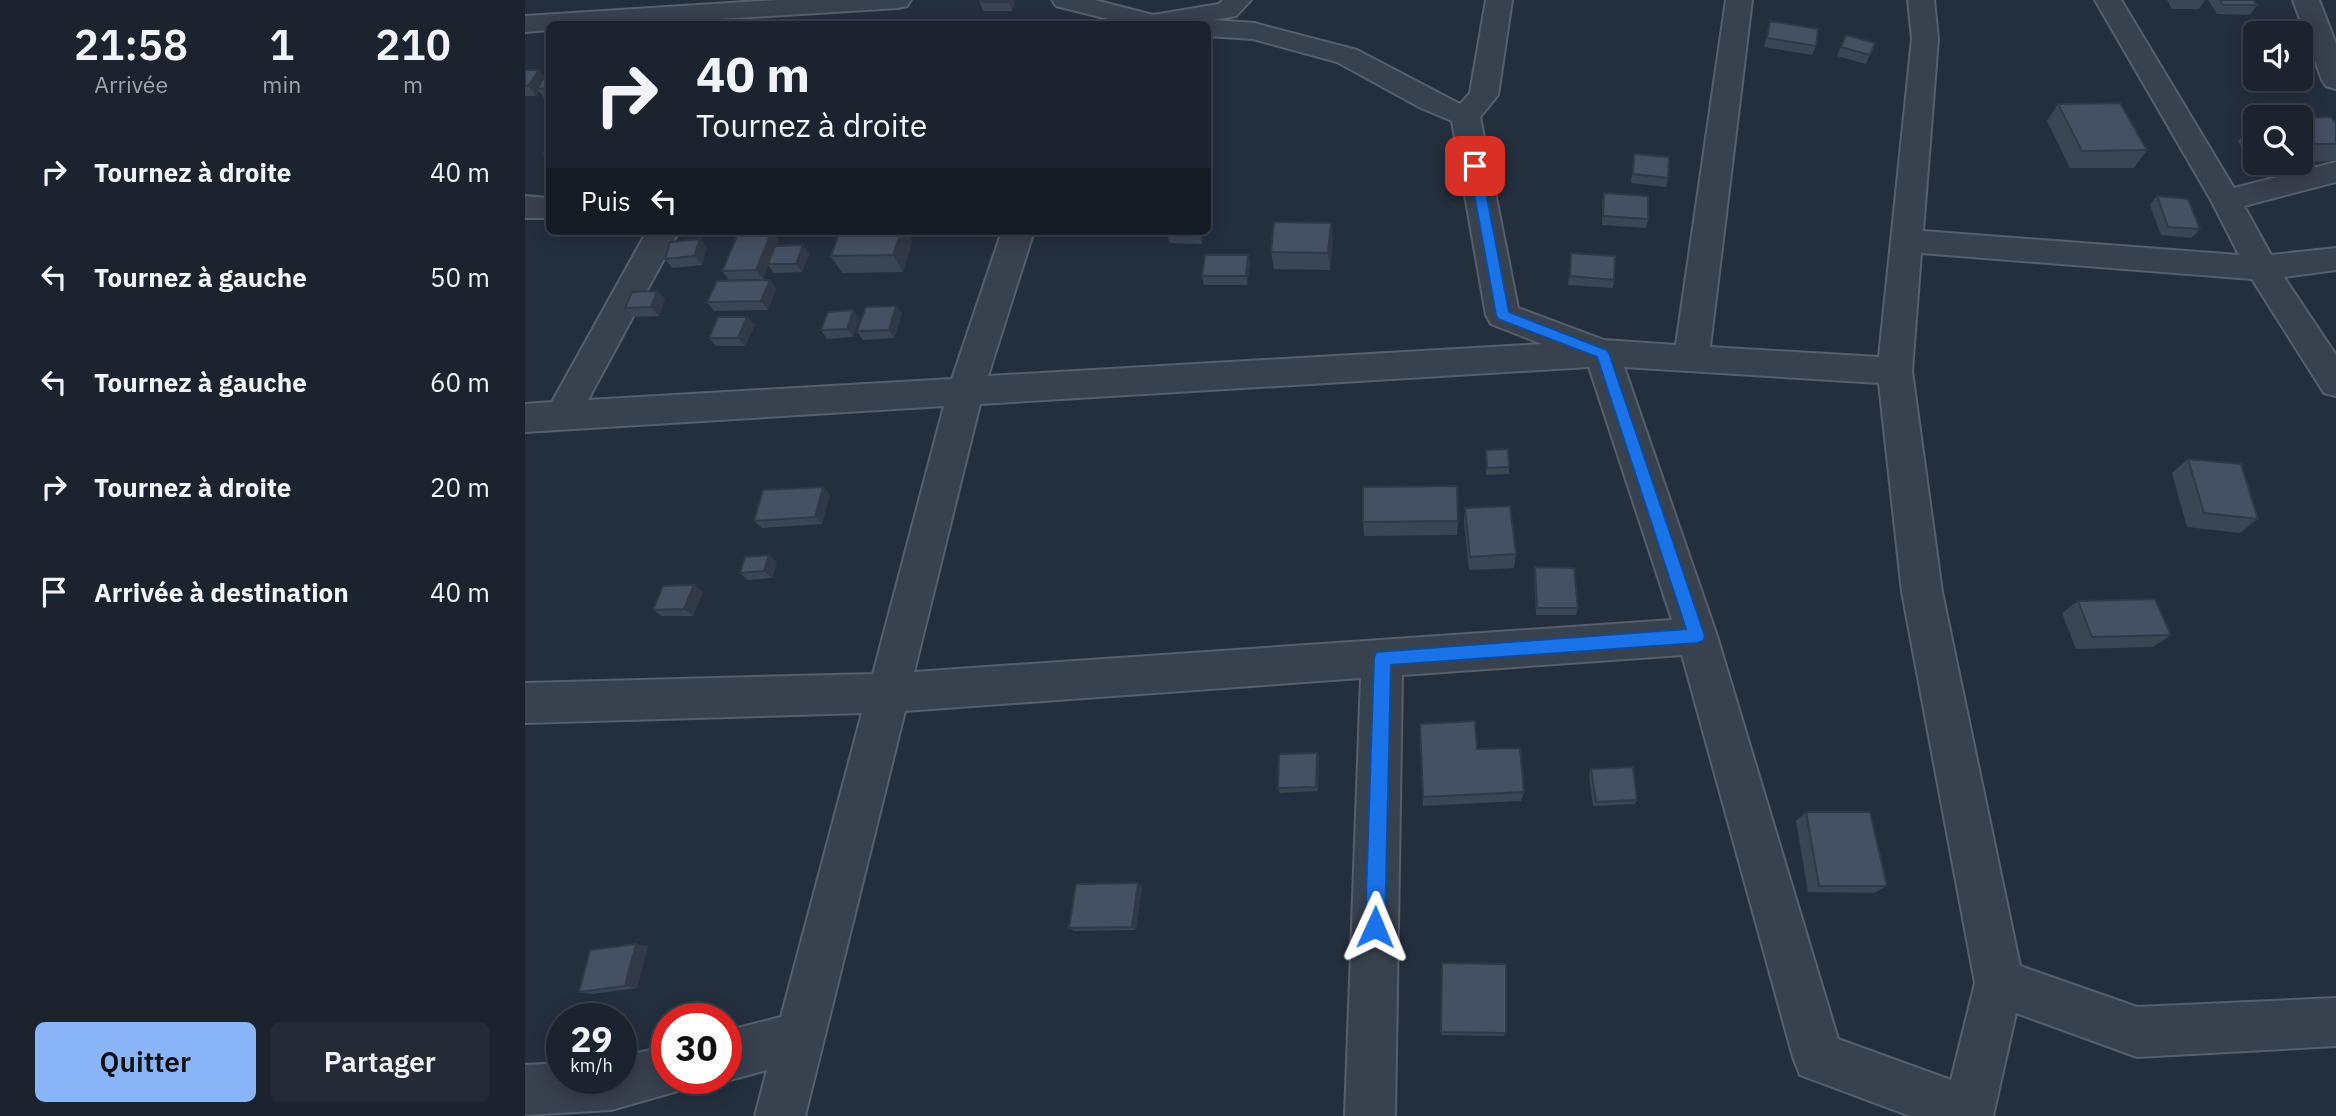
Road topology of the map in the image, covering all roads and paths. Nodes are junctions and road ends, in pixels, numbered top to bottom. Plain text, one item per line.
1 (898, 0) edge
2 (1065, 0) edge
3 (1238, 0) edge
4 (1499, 0) edge
5 (1739, 0) edge
6 (1921, 0) edge
7 (2108, 0) edge
8 (2306, 0) edge
9 (767, 11) edge
10 (1090, 11) edge
11 (1197, 15) edge
12 (581, 21) edge
13 (1134, 21) edge
14 (1164, 21) edge
15 (546, 23) edge
16 (525, 24) edge
17 (2336, 80) edge
18 (1465, 116) junction
19 (2336, 172) edge
20 (2226, 200) junction
21 (525, 207) edge
22 (546, 208) edge
23 (661, 235) edge
24 (1017, 235) edge
25 (1907, 241) junction
26 (2336, 259) edge
27 (2262, 268) junction
28 (1602, 353) junction
29 (1691, 359) junction
30 (1895, 371) junction
31 (2336, 383) edge
32 (965, 393) junction
33 (562, 416) junction
34 (525, 418) edge
35 (1697, 636) junction
36 (1382, 658) junction
37 (888, 693) junction
38 (525, 703) edge
39 (1999, 983) junction
40 (2336, 1022) edge
41 (800, 1037) junction
42 (742, 1052) edge
43 (651, 1075) edge
44 (525, 1090) edge
45 (1968, 1114) edge
46 (780, 1116) edge
47 (1370, 1116) edge

1 - 9 street
2 - 10 street
3 - 11 street
4 - 18 street
5 - 29 street
6 - 25 street
7 - 20 street
8 - 17 street
9 - 12 street
10 - 13 street
11 - 14 street
11 - 18 street
15 - 16 street
18 - 28 street
19 - 20 street
20 - 27 street
21 - 22 street
23 - 33 street
24 - 32 street
25 - 27 street
25 - 30 street
26 - 27 street
27 - 31 street
28 - 29 street
28 - 32 street
28 - 35 street
29 - 30 street
30 - 39 street
32 - 33 street
32 - 37 street
33 - 34 street
35 - 36 street
35 - 45 street
36 - 37 street
36 - 47 street
37 - 38 street
37 - 41 street
39 - 40 street
39 - 45 street
41 - 42 street
41 - 46 street
43 - 44 street

